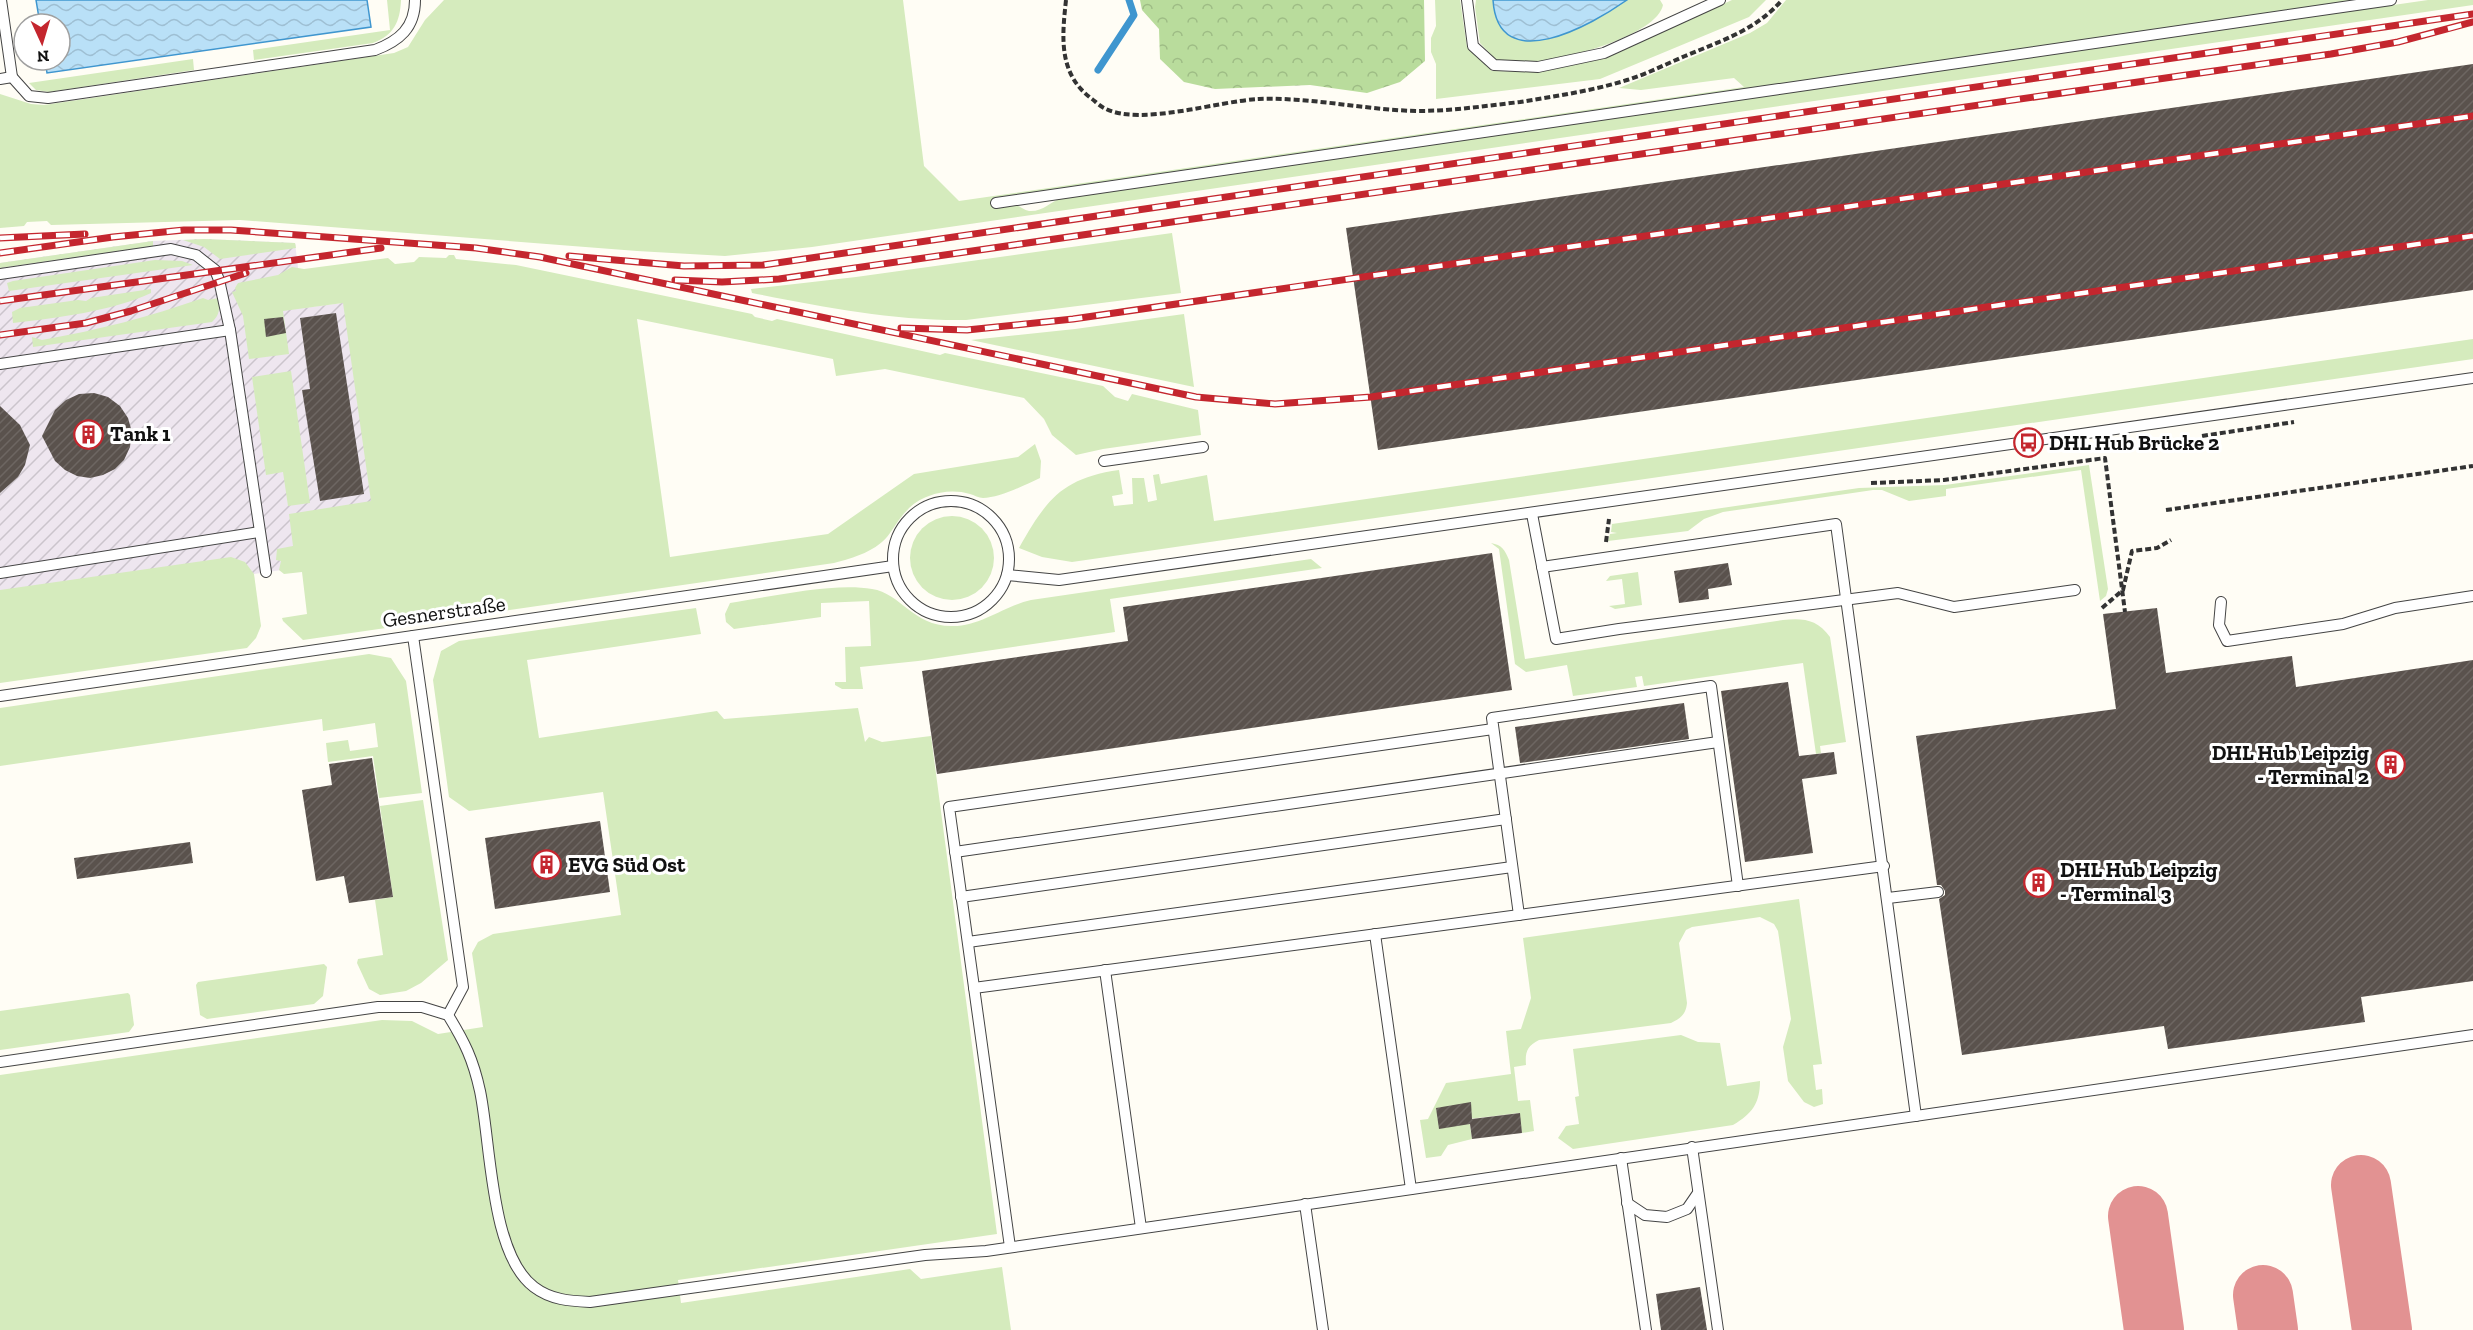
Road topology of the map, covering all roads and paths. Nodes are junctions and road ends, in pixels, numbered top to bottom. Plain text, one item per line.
1 (1, 0) edge
2 (415, 0) edge
3 (1066, 0) edge
4 (1467, 0) edge
5 (1720, 0) edge
6 (1782, 0) edge
7 (2391, 0) edge
8 (12, 77) junction
9 (0, 79) edge
10 (996, 203) dead end
11 (0, 274) edge
12 (230, 330) junction
13 (0, 364) edge
14 (2473, 378) edge
15 (1203, 447) dead end
16 (1104, 461) dead end
17 (2473, 466) edge
18 (1869, 483) dead end
19 (2166, 510) dead end
20 (1532, 514) junction
21 (1621, 518) dead end
22 (1609, 519) junction
23 (1599, 521) dead end
24 (259, 532) junction
25 (2170, 540) dead end
26 (1603, 557) junction
27 (893, 566) junction
28 (1542, 567) junction
29 (266, 572) dead end
30 (0, 573) edge
31 (1007, 575) junction
32 (2075, 590) dead end
33 (2123, 590) junction
34 (2473, 597) edge
35 (1847, 600) junction
36 (2221, 602) dead end
37 (2102, 608) dead end
38 (2125, 612) dead end
39 (413, 636) junction
40 (0, 696) edge
41 (1493, 723) junction
42 (1718, 742) junction
43 (1499, 773) junction
44 (1506, 819) junction
45 (955, 852) junction
46 (1512, 867) junction
47 (1884, 867) junction
48 (1738, 886) junction
49 (1938, 892) dead end
50 (962, 897) junction
51 (1888, 898) junction
52 (1519, 915) junction
53 (1375, 934) junction
54 (968, 942) junction
55 (1105, 970) junction
56 (974, 988) junction
57 (448, 1015) junction
58 (2473, 1035) edge
59 (0, 1062) edge
60 (1916, 1116) junction
61 (1692, 1148) junction
62 (1621, 1158) junction
63 (1411, 1189) junction
64 (1698, 1193) junction
65 (1627, 1203) junction
66 (1305, 1204) junction
67 (1141, 1228) junction
68 (1010, 1247) junction
69 (1323, 1330) edge
70 (1646, 1330) edge
71 (1718, 1330) edge

1 - 8 lane
2 - 8 lane
3 - 6 path
4 - 5 lane
7 - 10 lane
8 - 9 lane
11 - 12 lane
12 - 13 lane
12 - 24 lane
14 - 20 lane
15 - 16 lane
17 - 19 path
18 - 33 path
20 - 28 lane
20 - 31 lane
21 - 22 path
22 - 23 path
22 - 26 path
24 - 29 lane
24 - 30 lane
25 - 33 path
26 - 28 lane
26 - 35 lane
27 - 31 lane
27 - 31 lane
27 - 39 lane, Gesnerstraße
28 - 35 lane
32 - 35 lane
33 - 37 path
33 - 38 path
34 - 36 lane
35 - 47 lane
39 - 40 lane, Gesnerstraße
39 - 57 lane
41 - 42 lane
41 - 43 lane
41 - 45 lane
42 - 43 lane
42 - 48 lane
43 - 44 lane
43 - 45 lane
44 - 46 lane
44 - 50 lane
45 - 50 lane
46 - 52 lane
46 - 54 lane
47 - 48 lane
47 - 51 lane
48 - 52 lane
49 - 51 lane
50 - 54 lane
51 - 60 lane
52 - 53 lane
53 - 55 lane
53 - 63 lane
54 - 56 lane
55 - 56 lane
55 - 67 lane
56 - 68 lane
57 - 59 lane
57 - 68 lane
58 - 60 lane
60 - 61 lane
61 - 62 lane
61 - 64 lane
62 - 63 lane
62 - 65 lane
63 - 66 lane
64 - 65 lane
64 - 71 lane
65 - 70 lane
66 - 67 lane
66 - 69 lane
67 - 68 lane

